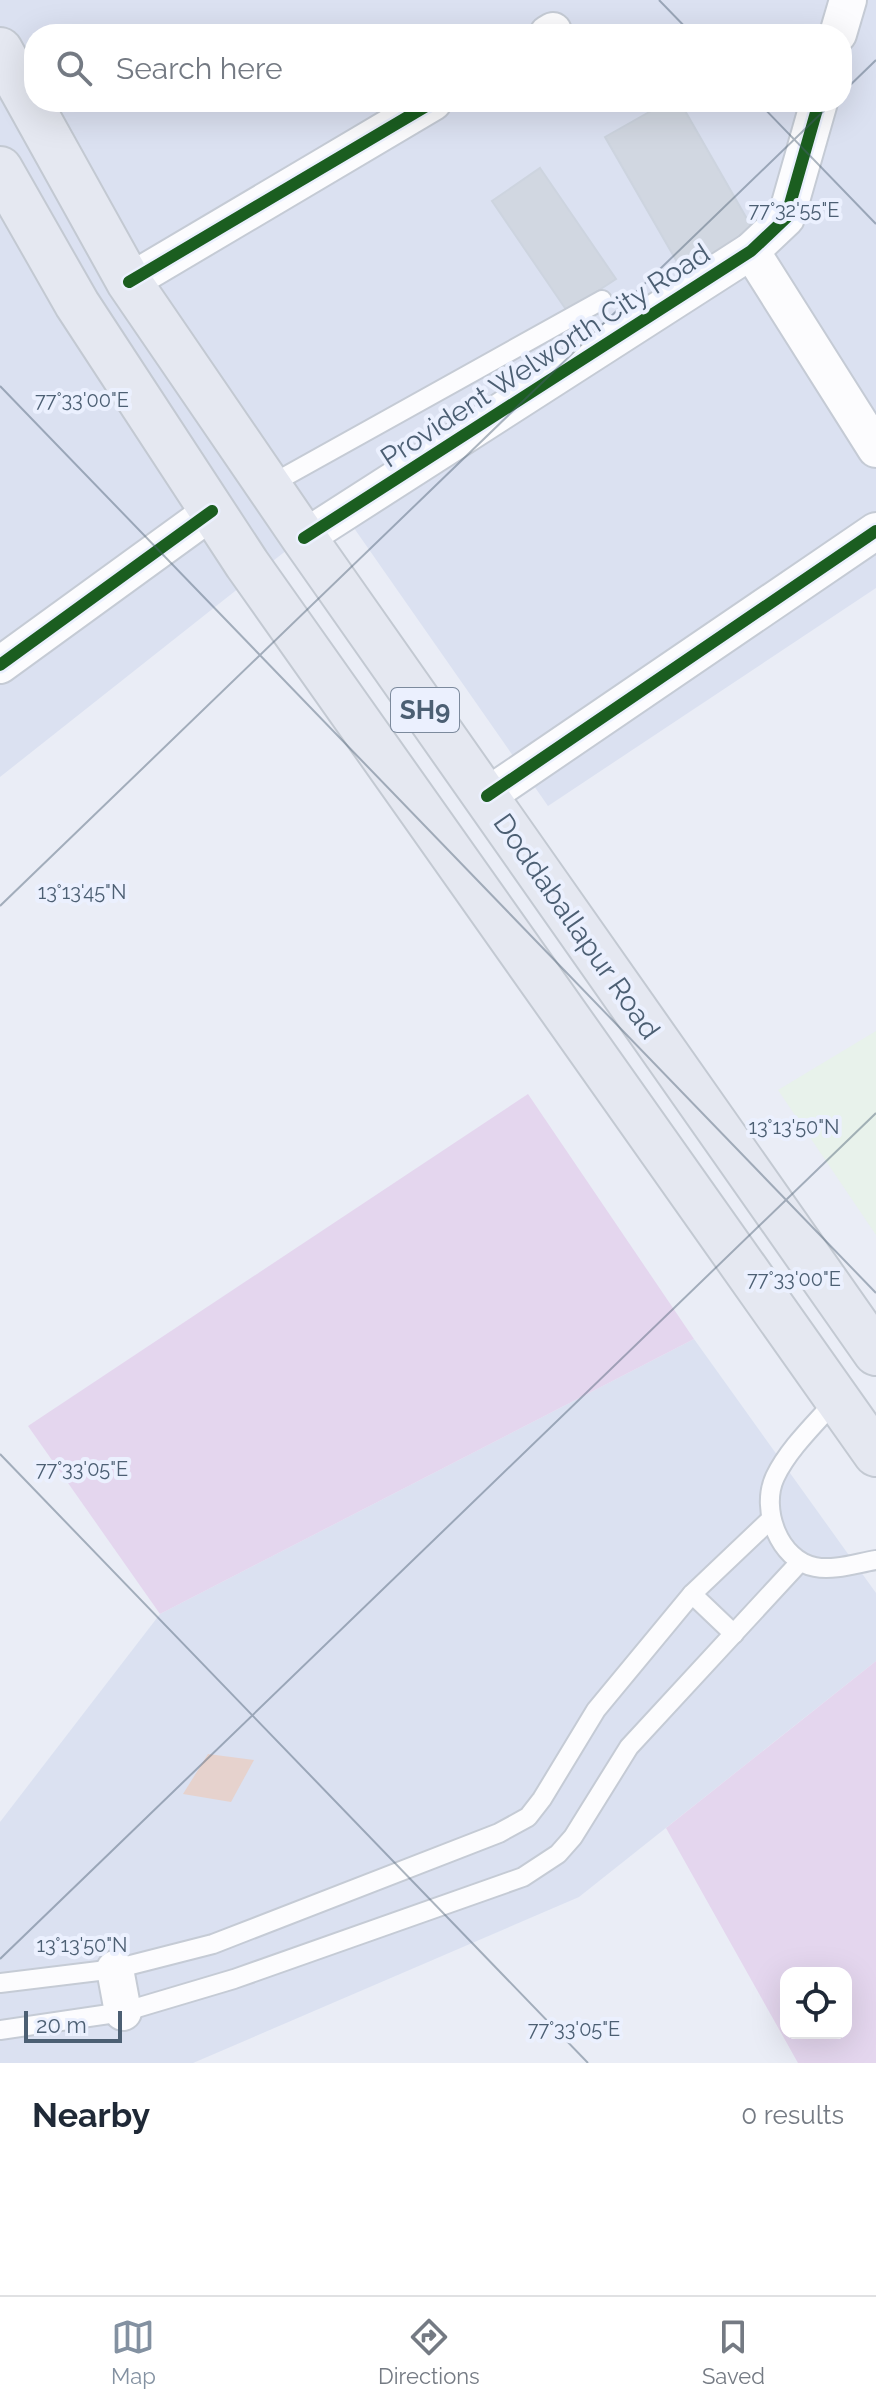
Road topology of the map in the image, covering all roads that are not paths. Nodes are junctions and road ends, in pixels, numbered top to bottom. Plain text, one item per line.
1 (848, 0) edge
2 (841, 24) edge
3 (0, 50) edge
4 (24, 93) edge
5 (34, 112) edge
6 (416, 112) edge
7 (816, 112) edge
8 (0, 169) edge
9 (751, 251) junction
10 (129, 282) junction
11 (602, 300) dead end
12 (876, 449) edge
13 (268, 486) junction
14 (212, 511) junction
15 (876, 531) edge
16 (304, 538) junction
17 (0, 665) edge
18 (487, 796) junction
19 (590, 946) junction
20 (542, 981) junction
21 (876, 1353) edge
22 (837, 1399) junction
23 (876, 1454) edge
24 (771, 1519) junction
25 (876, 1560) edge
26 (799, 1563) junction
27 (692, 1594) junction
28 (734, 1634) junction
29 (115, 1969) junction
30 (0, 1983) edge
31 (123, 2012) junction
32 (0, 2030) edge

1 - 2 street
3 - 4 main road, Doddaballapur Road / SH9
5 - 10 main road, Doddaballapur Road / SH9
6 - 10 street
7 - 9 street, Provident Welworth City Road
8 - 14 main road, SH9
9 - 12 street
9 - 16 street, Provident Welworth City Road
10 - 13 main road, Doddaballapur Road / SH9
11 - 13 lane
13 - 16 main road, Doddaballapur Road / SH9
14 - 17 street
14 - 20 main road, SH9
15 - 18 street
16 - 18 main road, Doddaballapur Road / SH9
18 - 19 main road, Doddaballapur Road / SH9
19 - 20 main road
19 - 21 main road, Doddaballapur Road / SH9
20 - 22 main road, SH9
22 - 23 main road, SH9
22 - 24 lane
24 - 26 lane
24 - 27 lane
25 - 26 lane
26 - 28 lane
27 - 28 lane
27 - 29 lane
28 - 31 lane
29 - 30 lane
29 - 31 street
31 - 32 lane

